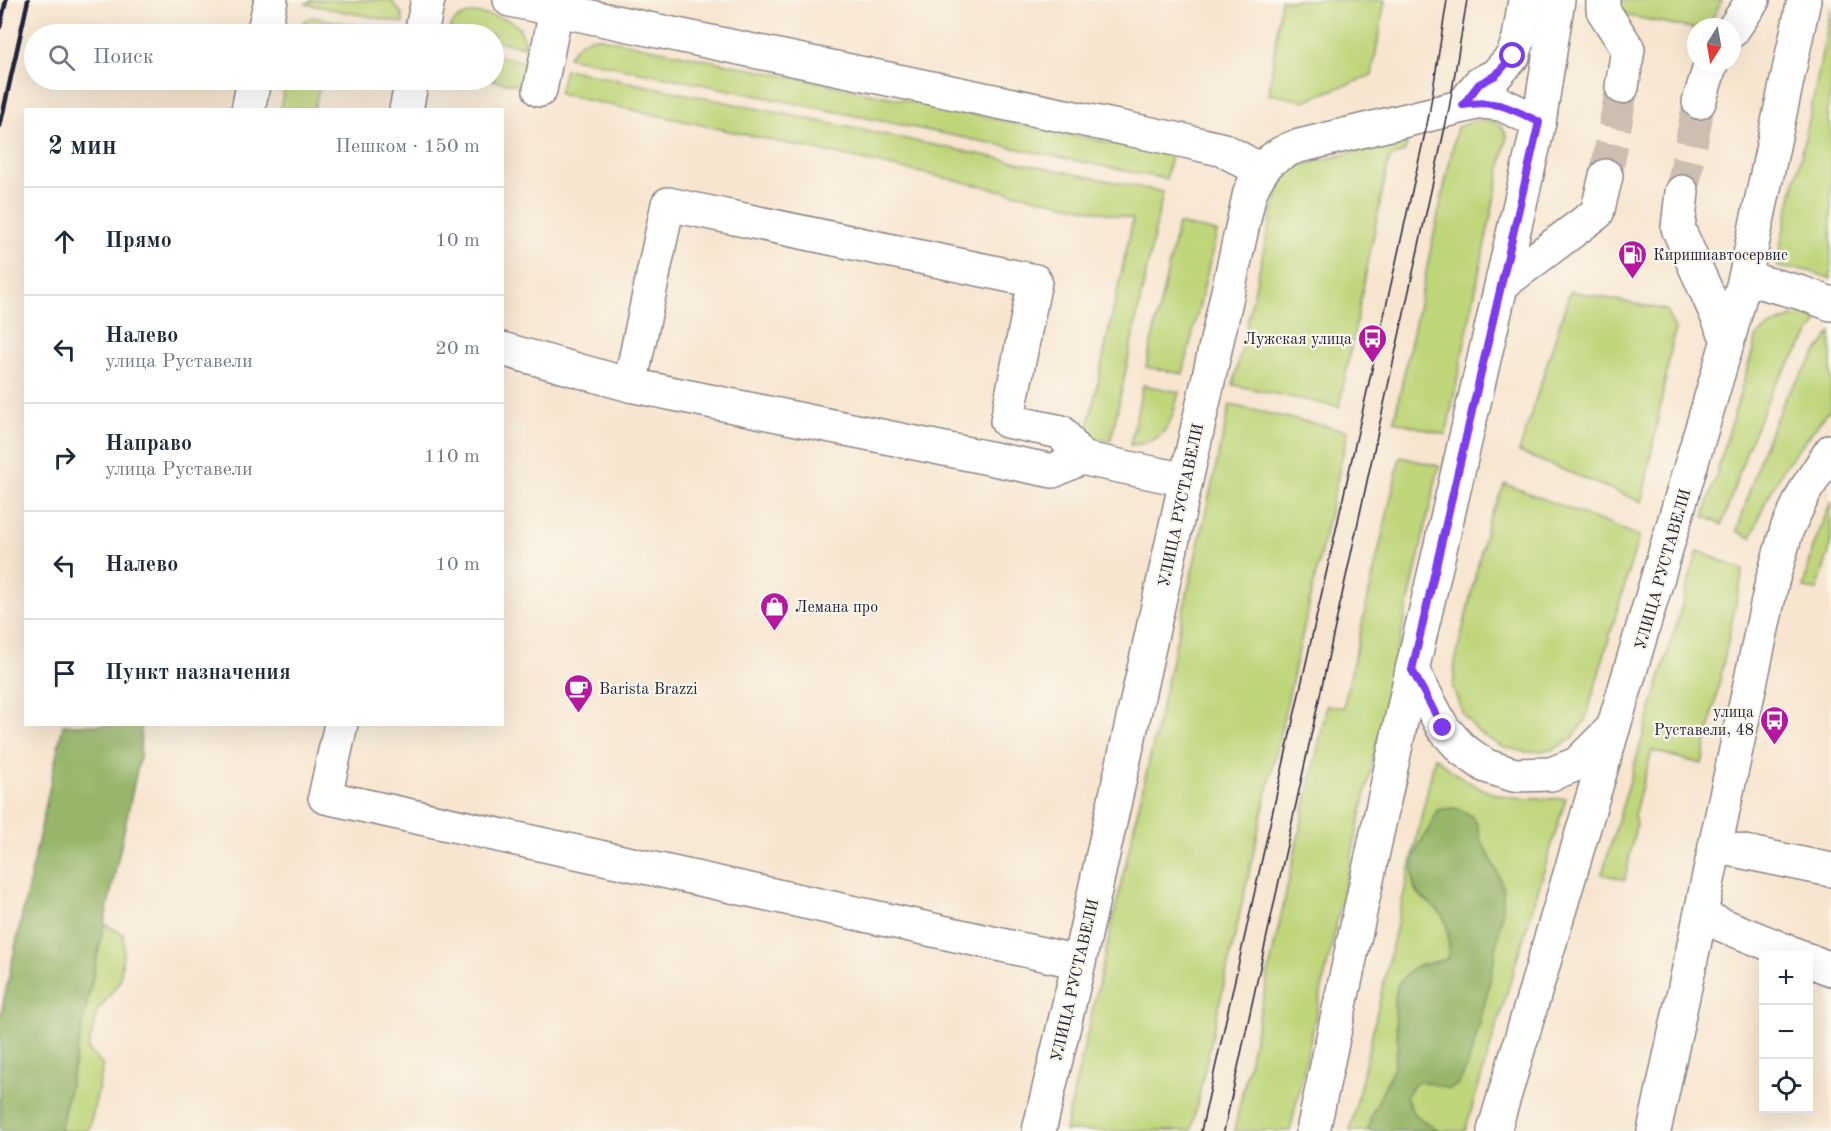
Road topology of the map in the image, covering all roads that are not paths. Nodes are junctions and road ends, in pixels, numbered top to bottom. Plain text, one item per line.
1 (271, 0) edge
2 (428, 0) edge
3 (510, 0) edge
4 (1525, 0) edge
5 (1558, 0) edge
6 (1603, 0) edge
7 (1753, 0) edge
8 (1804, 0) edge
9 (564, 7) edge
10 (1741, 18) edge
11 (265, 24) edge
12 (423, 24) edge
13 (1708, 72) edge
14 (1622, 87) tunnel mouth
15 (252, 90) edge
16 (410, 90) edge
17 (540, 90) dead end
18 (1699, 102) tunnel mouth
19 (1463, 105) junction
20 (248, 108) edge
21 (406, 108) edge
22 (1539, 122) junction
23 (1260, 170) junction
24 (1606, 176) tunnel mouth
25 (1682, 192) tunnel mouth
26 (1745, 278) junction
27 (1502, 284) junction
28 (1831, 304) edge
29 (1728, 340) junction
30 (504, 350) edge
31 (630, 385) junction
32 (1831, 451) edge
33 (1081, 458) junction
34 (1186, 480) junction
35 (1412, 670) junction
36 (341, 726) edge
37 (1615, 726) junction
38 (1715, 846) junction
39 (1831, 870) edge
40 (1700, 916) junction
41 (1786, 951) edge
42 (1078, 962) junction
43 (1813, 962) edge
44 (1831, 969) edge
45 (1039, 1131) edge
46 (1313, 1131) edge
47 (1494, 1131) edge
48 (1654, 1131) edge

1 - 11 main road
2 - 12 main road
3 - 9 main road
4 - 19 main road
5 - 22 main road
6 - 14 main road
7 - 10 main road
8 - 26 main road, УЛИЦА РУСТАВЕЛИ
9 - 17 main road
9 - 23 main road
13 - 18 main road
15 - 20 main road
16 - 21 main road
19 - 22 main road, УЛИЦА РУСТАВЕЛИ
19 - 23 main road, УЛИЦА РУСТАВЕЛИ
22 - 27 main road
23 - 34 main road, УЛИЦА РУСТАВЕЛИ
24 - 27 main road
25 - 29 main road
26 - 28 main road
26 - 29 main road, УЛИЦА РУСТАВЕЛИ
27 - 35 main road
29 - 37 main road, УЛИЦА РУСТАВЕЛИ
30 - 31 main road
31 - 33 main road
31 - 33 main road
32 - 38 main road
33 - 34 main road
34 - 42 main road, УЛИЦА РУСТАВЕЛИ
35 - 37 main road
35 - 46 main road
36 - 42 main road
37 - 47 main road, УЛИЦА РУСТАВЕЛИ
38 - 39 main road
38 - 40 main road
40 - 41 main road
40 - 48 main road
42 - 45 main road, УЛИЦА РУСТАВЕЛИ
43 - 44 main road

